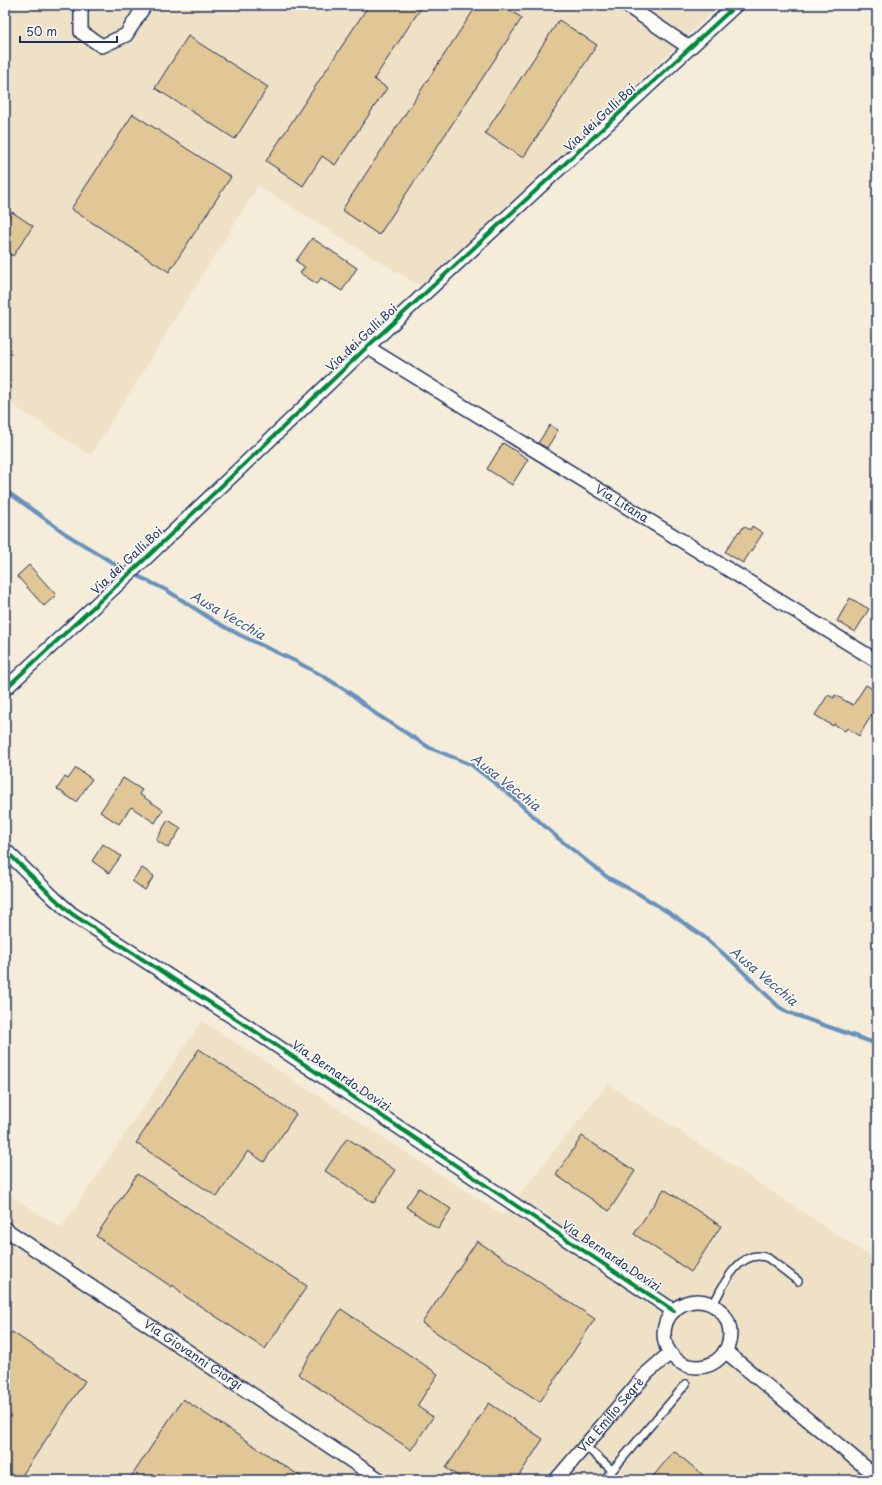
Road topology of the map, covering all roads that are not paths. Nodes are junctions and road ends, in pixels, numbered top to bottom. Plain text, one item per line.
1 (84, 5) edge
2 (145, 5) edge
3 (626, 5) edge
4 (736, 5) edge
5 (690, 48) junction
6 (367, 347) junction
7 (877, 661) edge
8 (5, 689) edge
9 (5, 850) edge
10 (5, 1229) edge
11 (798, 1281) dead end
12 (713, 1305) junction
13 (674, 1311) junction
14 (725, 1351) junction
15 (670, 1353) junction
16 (686, 1384) dead end
17 (585, 1446) junction
18 (612, 1470) junction
19 (877, 1477) edge
20 (380, 1480) edge
21 (556, 1480) edge
22 (604, 1480) edge

1 - 2 street
3 - 5 street
4 - 5 street, Via dei Galli Boi
5 - 6 street, Via dei Galli Boi
6 - 7 street, Via Litana
6 - 8 street, Via dei Galli Boi
9 - 13 street, Via Bernardo Dovizi
10 - 20 street, Via Giovanni Giorgi
11 - 12 lane
12 - 13 street
12 - 14 street
13 - 15 street
14 - 15 street
14 - 19 street
15 - 17 street, Via Emilio Segrè
16 - 18 lane
17 - 18 lane
17 - 21 street, Via Emilio Segrè
18 - 22 lane

